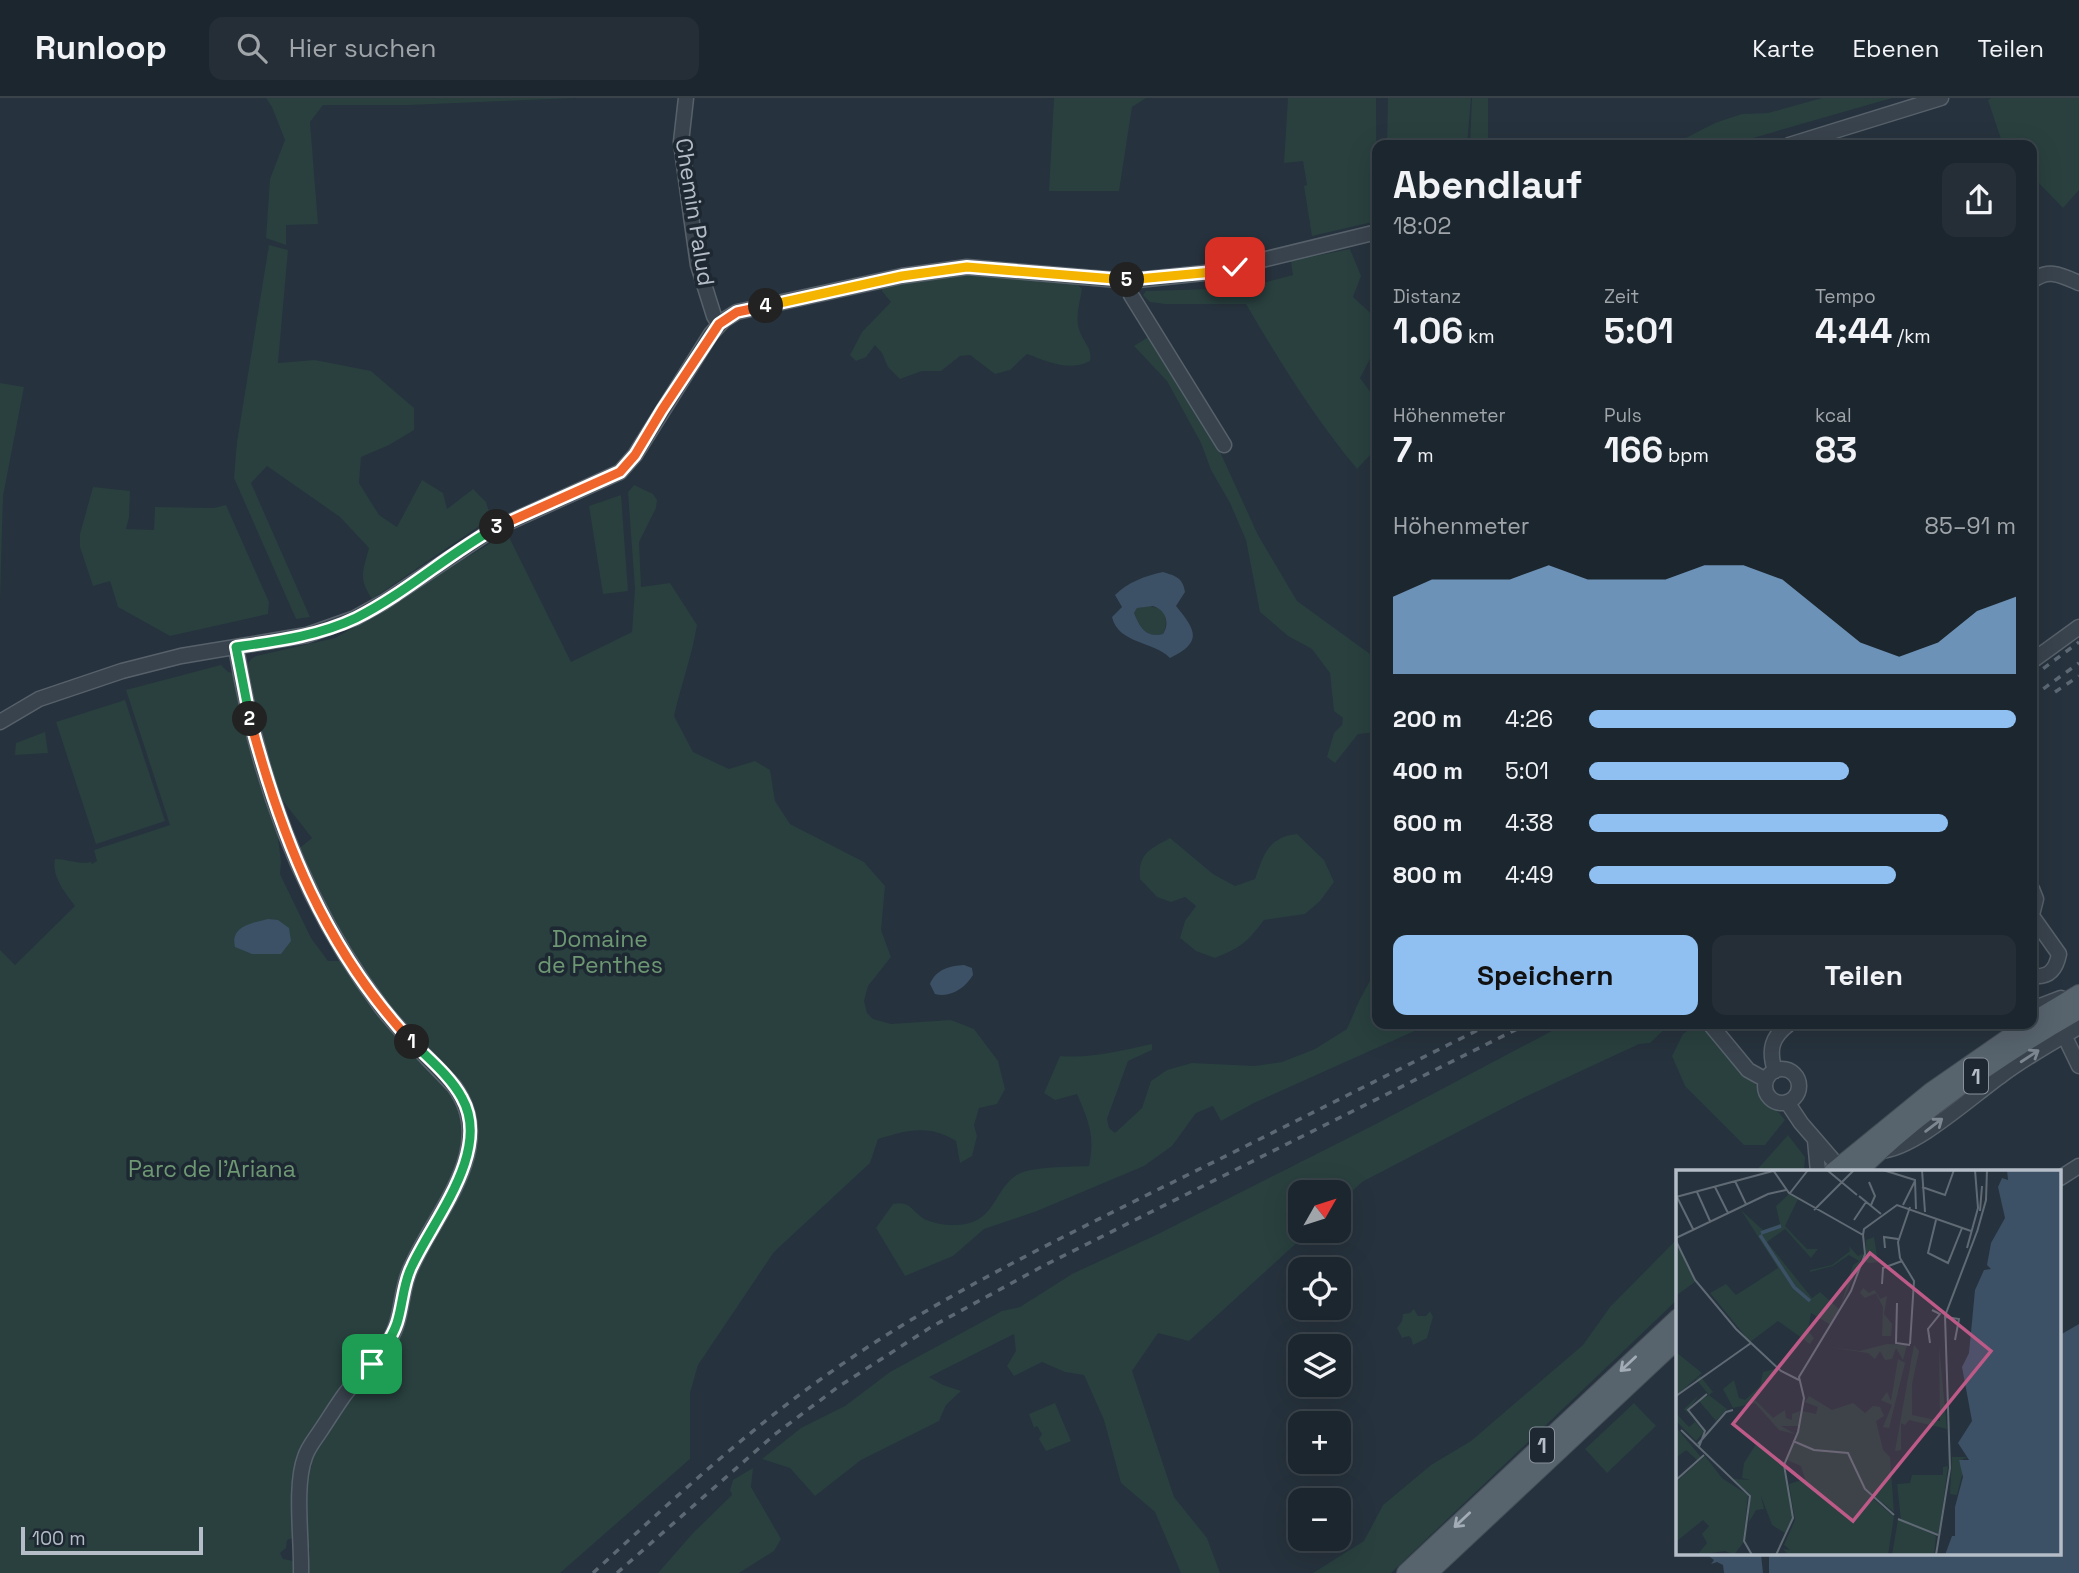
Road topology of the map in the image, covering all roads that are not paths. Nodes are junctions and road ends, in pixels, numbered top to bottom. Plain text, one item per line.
1 (686, 98) edge
2 (1941, 98) edge
3 (1805, 140) edge
4 (1372, 233) edge
5 (2037, 278) edge
6 (1129, 281) junction
7 (2079, 283) edge
8 (719, 324) junction
9 (1224, 446) dead end
10 (2079, 627) edge
11 (236, 647) junction
12 (2037, 657) edge
13 (0, 722) edge
14 (2037, 923) edge
15 (2037, 976) edge
16 (2079, 993) edge
17 (2037, 1007) edge
18 (2079, 1010) edge
19 (2037, 1019) edge
20 (2079, 1027) edge
21 (1714, 1029) edge
22 (1782, 1029) edge
23 (2021, 1029) edge
24 (2064, 1035) junction
25 (2079, 1066) edge
26 (1771, 1075) junction
27 (1787, 1102) junction
28 (1814, 1139) junction
29 (1880, 1151) junction
30 (2079, 1166) edge
31 (1818, 1170) edge
32 (1838, 1170) edge
33 (1840, 1170) edge
34 (1859, 1170) edge
35 (2062, 1177) edge
36 (1676, 1320) edge
37 (1676, 1341) edge
38 (300, 1573) edge
39 (1406, 1573) edge
40 (1428, 1573) edge

1 - 8 street, Chemin Palud
2 - 3 street
4 - 6 street
5 - 7 street
6 - 8 street
6 - 9 street
8 - 11 street
10 - 12 street
11 - 13 street
11 - 38 street
14 - 15 street
16 - 17 street
16 - 19 main road, 1
18 - 29 main road, 1
20 - 24 street
21 - 26 street
22 - 26 street
23 - 33 main road, 1
24 - 25 street
29 -> 24 street
26 - 27 street
26 - 27 street
27 - 28 street
28 - 31 street
28 - 32 street
29 - 34 main road, 1
30 - 35 street
36 -> 39 main road, 1
37 - 40 main road, 1

